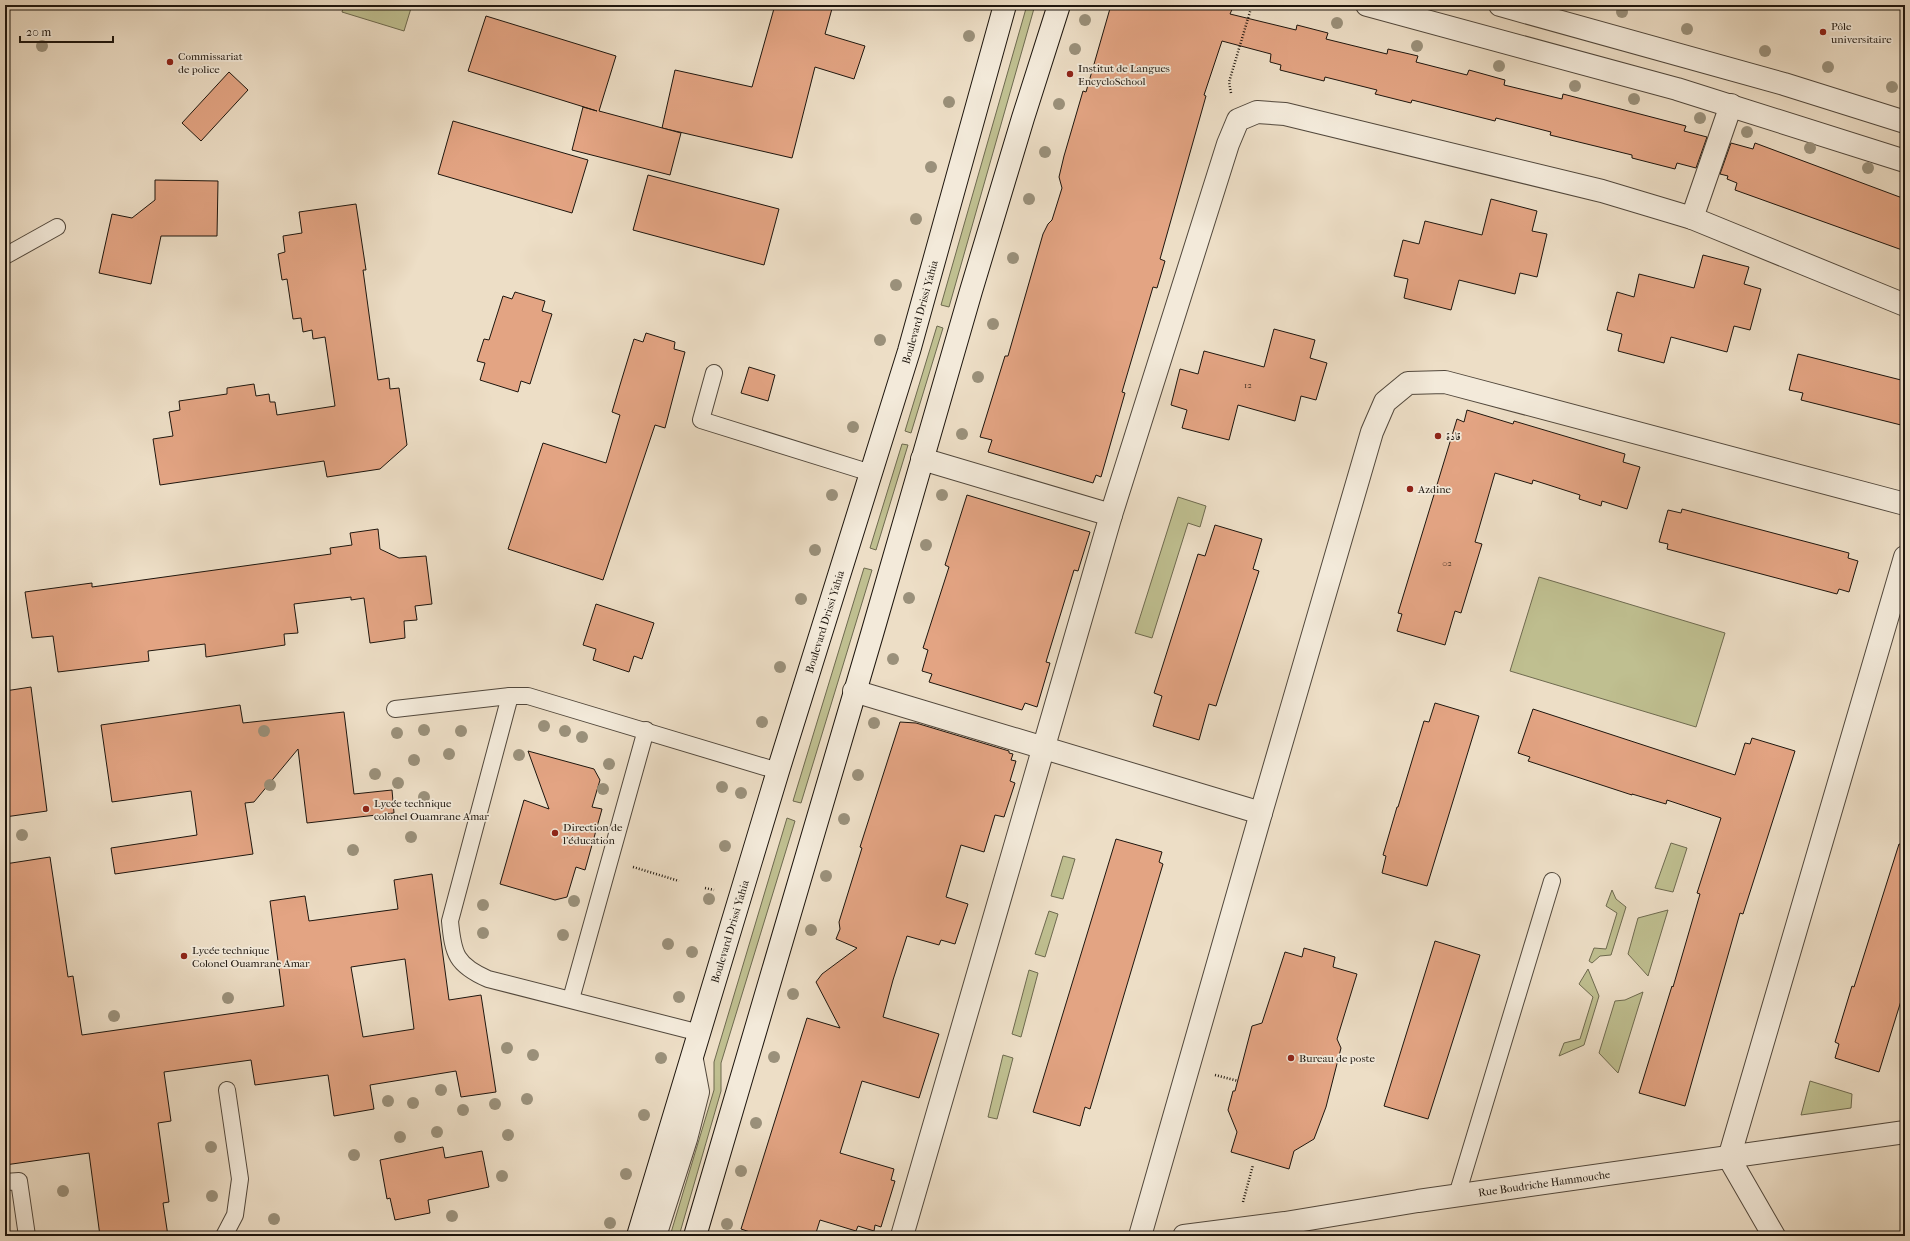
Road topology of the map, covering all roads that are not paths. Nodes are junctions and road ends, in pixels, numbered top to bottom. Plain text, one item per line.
1 (1005, 5) edge
2 (1059, 5) edge
3 (1367, 5) edge
4 (1500, 5) edge
5 (1731, 105) junction
6 (1905, 122) edge
7 (1905, 161) edge
8 (1692, 218) junction
9 (57, 227) dead end
10 (5, 256) edge
11 (1905, 305) edge
12 (714, 373) dead end
13 (922, 459) junction
14 (871, 473) junction
15 (1905, 504) edge
16 (1111, 515) junction
17 (1905, 556) edge
18 (854, 691) junction
19 (510, 696) junction
20 (395, 709) dead end
21 (646, 730) junction
22 (1044, 748) junction
23 (778, 771) junction
24 (1261, 813) junction
25 (1552, 881) dead end
26 (571, 999) junction
27 (700, 1033) junction
28 (692, 1060) junction
29 (227, 1090) dead end
30 (1905, 1132) edge
31 (1729, 1158) junction
32 (5, 1182) edge
33 (1457, 1195) junction
34 (1286, 1230) edge
35 (1193, 1235) edge
36 (27, 1236) edge
37 (224, 1236) edge
38 (638, 1236) edge
39 (654, 1236) edge
40 (695, 1236) edge
41 (902, 1236) edge
42 (1140, 1236) edge
43 (1774, 1236) edge

1 - 14 street, Boulevard Drissi Yahia
2 - 13 street
3 - 5 street
4 - 6 street
5 - 7 street
5 - 8 street
8 - 11 street
8 - 16 street
9 - 10 lane
12 - 14 lane
13 - 16 street
13 - 18 street
14 - 23 street, Boulevard Drissi Yahia
15 - 24 street
16 - 22 street
17 - 31 street
18 - 22 street
18 - 40 street
19 - 20 lane
19 - 21 lane
19 - 26 lane
21 - 23 lane
21 - 26 lane
22 - 24 street
22 - 41 street
23 - 27 street, Boulevard Drissi Yahia
24 - 42 street
25 - 33 lane
26 - 27 lane
27 - 28 street, Boulevard Drissi Yahia
28 - 38 street, Boulevard Drissi Yahia
28 - 39 street
29 - 37 lane
30 - 31 street, Rue Boudriche Hammouche
31 - 33 street, Rue Boudriche Hammouche
31 - 43 street
32 - 36 lane
33 - 34 street, Rue Boudriche Hammouche
34 - 35 street, Rue Boudriche Hammouche

